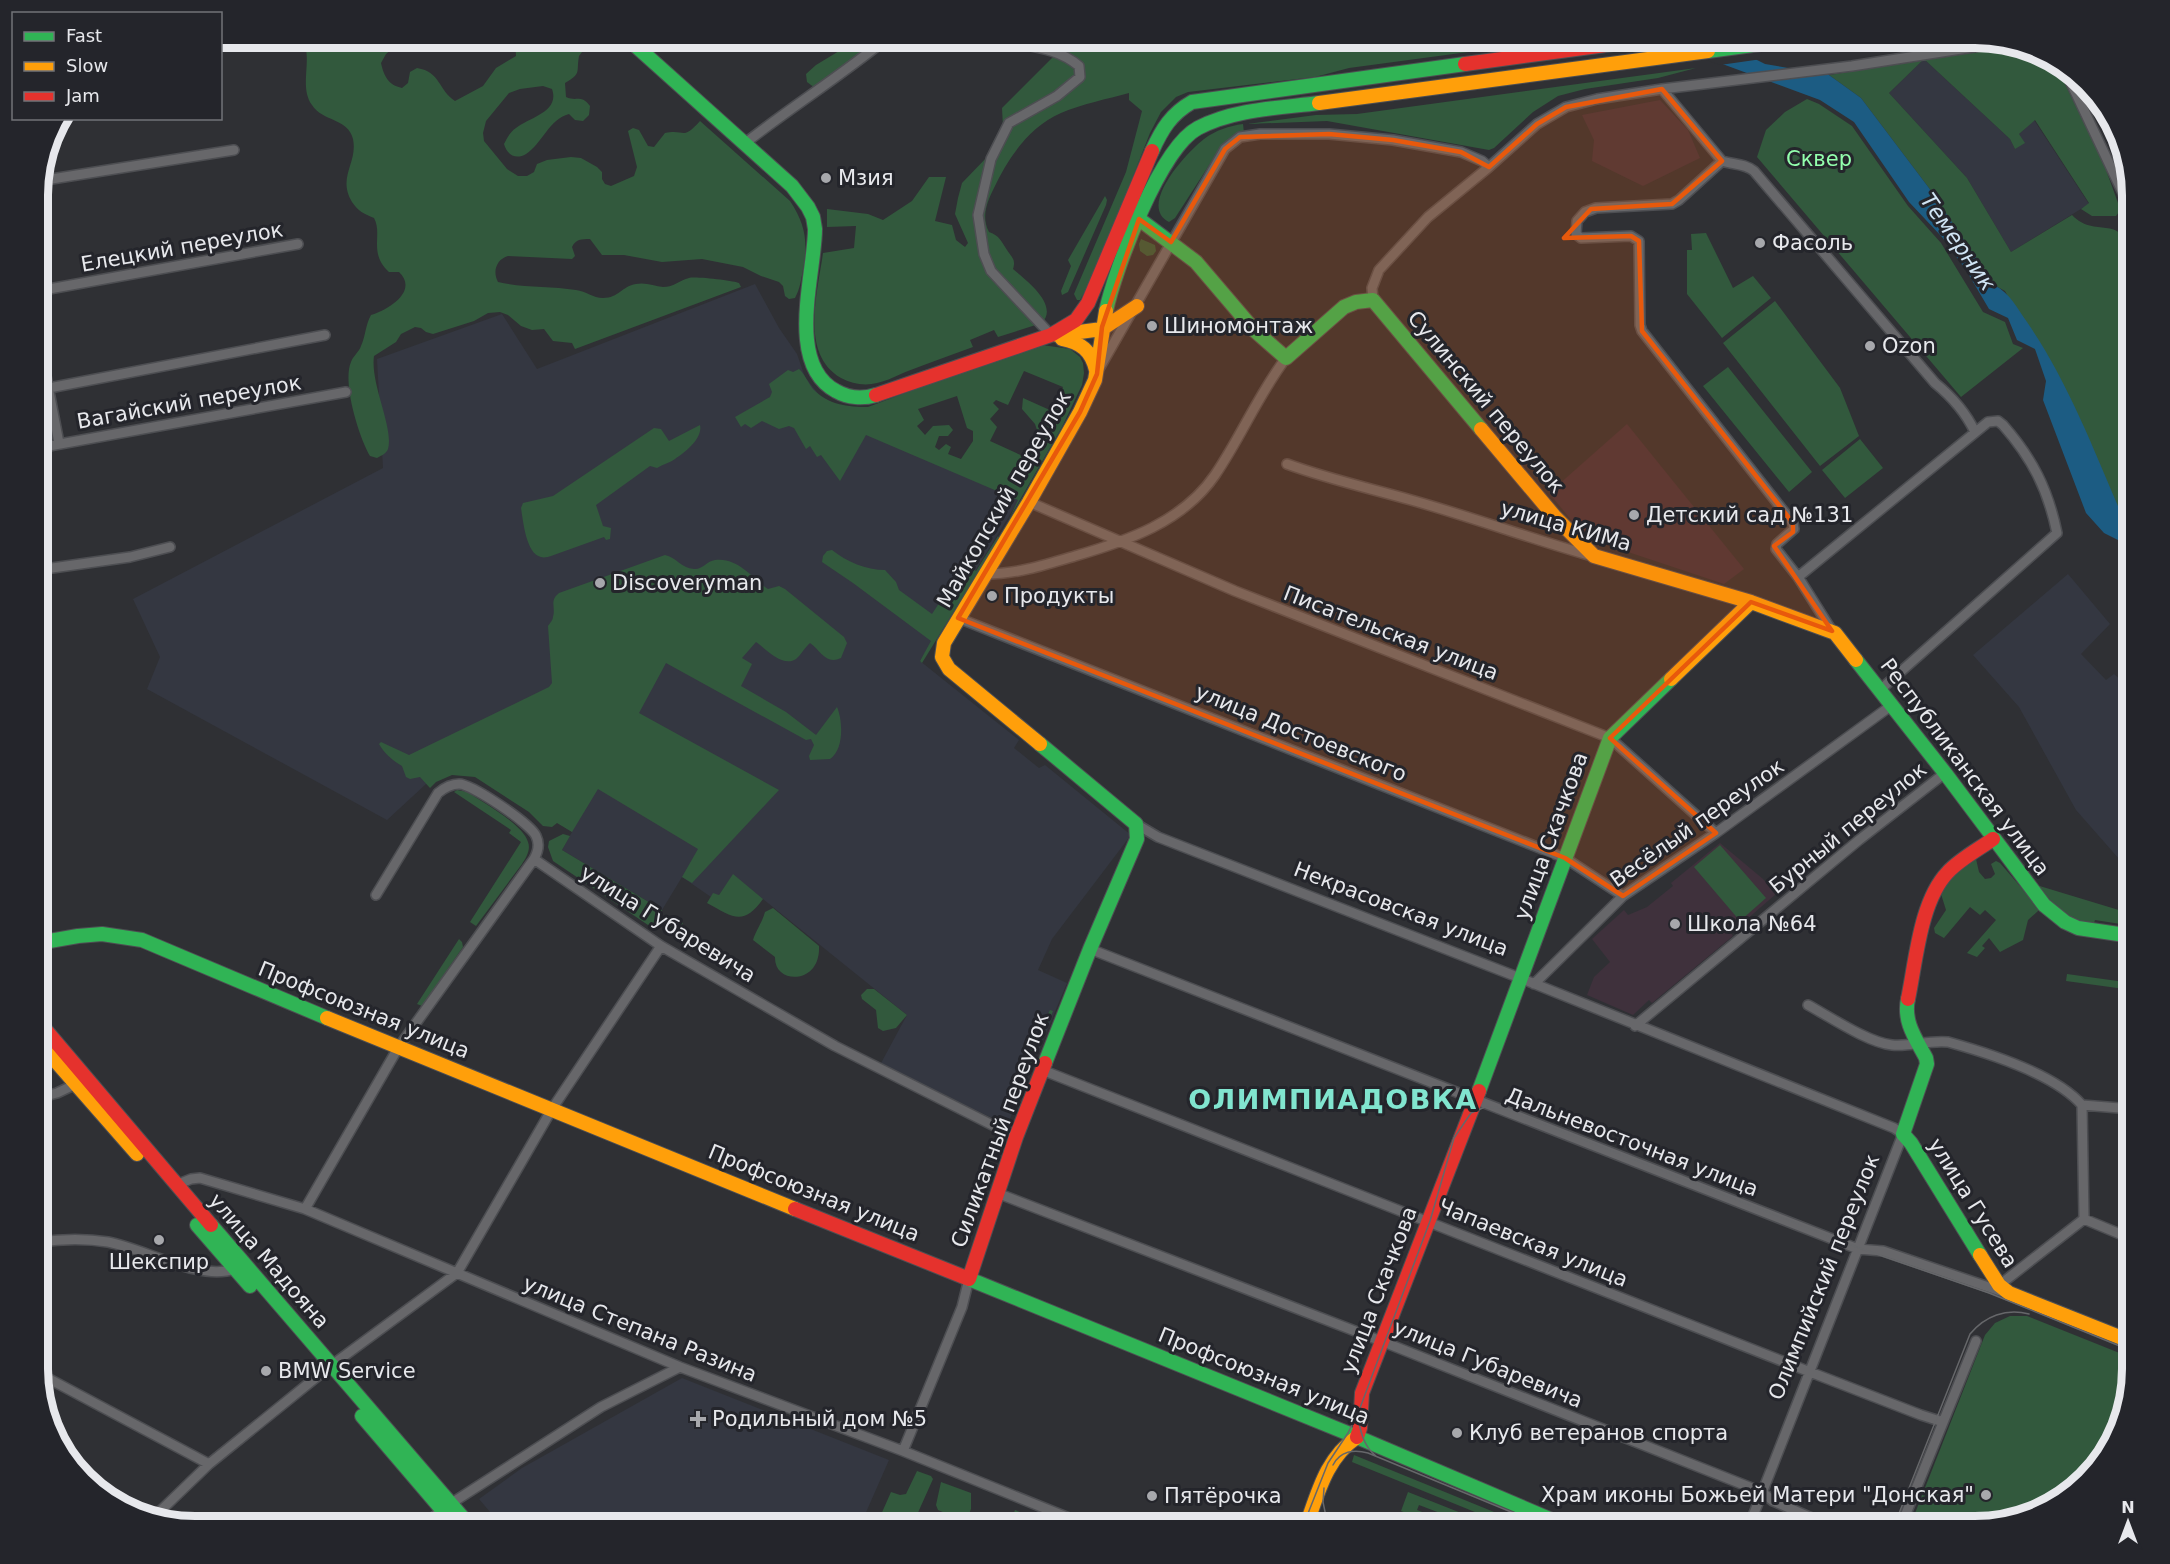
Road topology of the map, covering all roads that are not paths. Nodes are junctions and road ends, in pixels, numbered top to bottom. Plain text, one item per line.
1 (638, 48) edge
2 (875, 48) edge
3 (1045, 48) edge
4 (1583, 48) edge
5 (1731, 48) edge
6 (1968, 48) edge
7 (2073, 85) edge
8 (1662, 89) junction
9 (744, 144) junction
10 (234, 150) dead end
11 (1722, 161) junction
12 (1489, 167) junction
13 (49, 179) edge
14 (2122, 191) edge
15 (1139, 219) junction
16 (1172, 242) junction
17 (298, 244) dead end
18 (48, 289) edge
19 (1091, 298) junction
20 (1372, 300) junction
21 (1137, 306) junction
22 (1105, 312) junction
23 (1102, 329) junction
24 (325, 335) dead end
25 (1050, 335) junction
26 (1286, 358) junction
27 (1097, 374) junction
28 (48, 383) edge
29 (49, 388) junction
30 (346, 392) dead end
31 (1975, 432) junction
32 (59, 443) junction
33 (48, 446) edge
34 (1287, 464) dead end
35 (1029, 502) junction
36 (1119, 542) junction
37 (170, 547) dead end
38 (1594, 556) junction
39 (48, 569) edge
40 (986, 574) junction
41 (1798, 577) junction
42 (1750, 602) junction
43 (958, 618) junction
44 (1832, 631) junction
45 (944, 643) joint
46 (1880, 690) junction
47 (1892, 705) junction
48 (1610, 738) junction
49 (1945, 773) junction
50 (1136, 824) junction
51 (1716, 833) junction
52 (1993, 839) junction
53 (1565, 858) junction
54 (534, 859) junction
55 (376, 895) dead end
56 (1623, 896) junction
57 (2122, 934) edge
58 (48, 941) edge
59 (661, 946) junction
60 (1090, 950) junction
61 (1520, 978) junction
62 (1534, 984) junction
63 (1808, 1005) dead end
64 (1635, 1026) junction
65 (48, 1033) edge
66 (1918, 1042) junction
67 (398, 1048) junction
68 (48, 1052) edge
69 (1042, 1070) junction
70 (76, 1084) junction
71 (48, 1095) edge
72 (1476, 1100) junction
73 (2082, 1105) junction
74 (2122, 1108) edge
75 (552, 1109) junction
76 (1903, 1134) junction
77 (1016, 1137) junction
78 (176, 1185) junction
79 (997, 1193) junction
80 (305, 1209) junction
81 (2084, 1219) junction
82 (1428, 1220) junction
83 (2122, 1235) edge
84 (48, 1241) edge
85 (1858, 1249) junction
86 (235, 1269) junction
87 (457, 1274) junction
88 (969, 1279) junction
89 (2000, 1289) junction
90 (2122, 1338) edge
91 (1382, 1341) junction
92 (1976, 1341) dead end
93 (680, 1366) junction
94 (328, 1368) junction
95 (1810, 1372) junction
96 (48, 1378) edge
97 (1943, 1422) junction
98 (1357, 1437) junction
99 (903, 1451) junction
100 (209, 1464) junction
101 (1762, 1492) junction
102 (446, 1507) junction
103 (160, 1512) edge
104 (435, 1516) edge
105 (450, 1516) edge
106 (457, 1516) edge
107 (1062, 1516) edge
108 (1310, 1516) edge
109 (1540, 1516) edge
110 (1753, 1516) edge
111 (1807, 1516) edge
112 (1905, 1516) edge

1 - 9 main road
2 - 9 street
3 - 25 street
4 - 19 main road
5 - 15 main road, Майкопский переулок
6 - 8 street
7 - 14 street
8 - 11 street
8 - 12 street
9 - 25 main road
10 - 13 street
11 - 31 street
11 - 41 street, Республиканская улица
12 - 16 street, Майкопский переулок
12 - 20 street
15 - 16 main road
15 - 22 main road, Майкопский переулок
16 - 21 street, Майкопский переулок
16 - 26 main road
17 - 18 street, Елецкий переулок
19 - 22 main road
19 - 25 main road
20 - 26 main road
20 - 38 main road, Сулинский переулок
21 - 22 main road
21 - 23 main road
21 - 27 street, Майкопский переулок
22 - 23 main road, Майкопский переулок
23 - 25 main road
23 - 27 main road, Майкопский переулок
24 - 29 street
25 - 27 main road
26 - 36 street
27 - 35 main road, Майкопский переулок
28 - 29 street
29 - 32 street
30 - 32 street, Вагайский переулок
31 - 41 street
31 - 46 street
32 - 33 street, Вагайский переулок
34 - 38 street, улица КИМа
35 - 36 street, Писательская улица
35 - 40 main road, Майкопский переулок
36 - 40 street
36 - 48 street, Писательская улица
37 - 39 street
38 - 42 main road, улица КИМа
40 - 43 main road, Майкопский переулок
41 - 44 street, Республиканская улица
42 - 44 main road, улица КИМа
42 - 48 main road, улица Скачкова
43 - 45 main road, Майкопский переулок
43 - 53 street, улица Достоевского
44 - 46 main road, Республиканская улица
45 - 50 main road, Некрасовская улица
46 - 47 main road, Республиканская улица
47 - 49 main road, Республиканская улица
47 - 51 street, Весёлый переулок
48 - 51 street, Писательская улица
48 - 53 main road, улица Скачкова
49 - 52 main road, Республиканская улица
49 - 64 street, Бурный переулок
50 - 60 main road, Силикатный переулок
50 - 61 street, Некрасовская улица
51 - 56 street, Весёлый переулок
52 - 57 main road, Республиканская улица
52 - 66 main road, Олимпийский переулок
53 - 56 street, улица Достоевского
53 - 61 main road, улица Скачкова
54 - 55 street
54 - 59 street, улица Губаревича
54 - 67 street
56 - 62 street, Весёлый переулок
58 - 67 main road, Профсоюзная улица
59 - 75 street
59 - 77 street, улица Губаревича
60 - 69 main road, Силикатный переулок
60 - 72 street, Дальневосточная улица
61 - 62 street, Некрасовская улица
61 - 72 main road, улица Скачкова
62 - 64 street, Некрасовская улица
63 - 66 street
64 - 76 street, Некрасовская улица
65 - 78 main road, улица Мадояна
66 - 73 street
66 - 76 main road, Олимпийский переулок
67 - 75 main road, Профсоюзная улица
67 - 80 street
68 - 70 main road, улица Мадояна
69 - 77 main road, Силикатный переулок
69 - 82 street, Чапаевская улица
70 - 71 street
70 - 86 main road, улица Мадояна
72 - 82 main road, улица Скачкова
72 - 85 street, Дальневосточная улица
73 - 74 street
73 - 81 street
75 - 87 street
75 - 88 main road, Профсоюзная улица
76 - 85 street, Олимпийский переулок
76 - 89 main road, улица Гусева
77 - 79 main road, Силикатный переулок
78 - 80 street, улица Степана Разина
78 - 94 main road, улица Мадояна
79 - 88 main road, Силикатный переулок
79 - 91 street, улица Губаревича
80 - 87 street, улица Степана Разина
81 - 83 street
81 - 89 street
82 - 91 main road, улица Скачкова
82 - 95 street, Чапаевская улица
84 - 86 street
85 - 89 street, улица Гусева
85 - 95 street, Олимпийский переулок
86 - 94 main road, улица Мадояна
87 - 93 street, улица Степана Разина
87 - 94 street
88 - 98 main road, Профсоюзная улица
88 - 99 street, Силикатный переулок
89 - 90 main road, улица Гусева
91 - 98 main road, улица Скачкова
91 - 101 street, улица Губаревича
92 - 97 street
93 - 99 street, улица Степана Разина
93 - 102 street
94 - 100 street
94 - 102 main road, улица Мадояна
95 - 97 street, Чапаевская улица
95 - 101 street, Олимпийский переулок
96 - 100 street
97 - 112 street
98 - 108 main road
98 - 109 main road, Профсоюзная улица
99 - 107 street, улица Степана Разина
100 - 103 street
101 - 110 street, Олимпийский переулок
101 - 111 street, улица Губаревича
102 - 104 street
102 - 105 main road, улица Мадояна
102 - 106 main road, улица Мадояна

